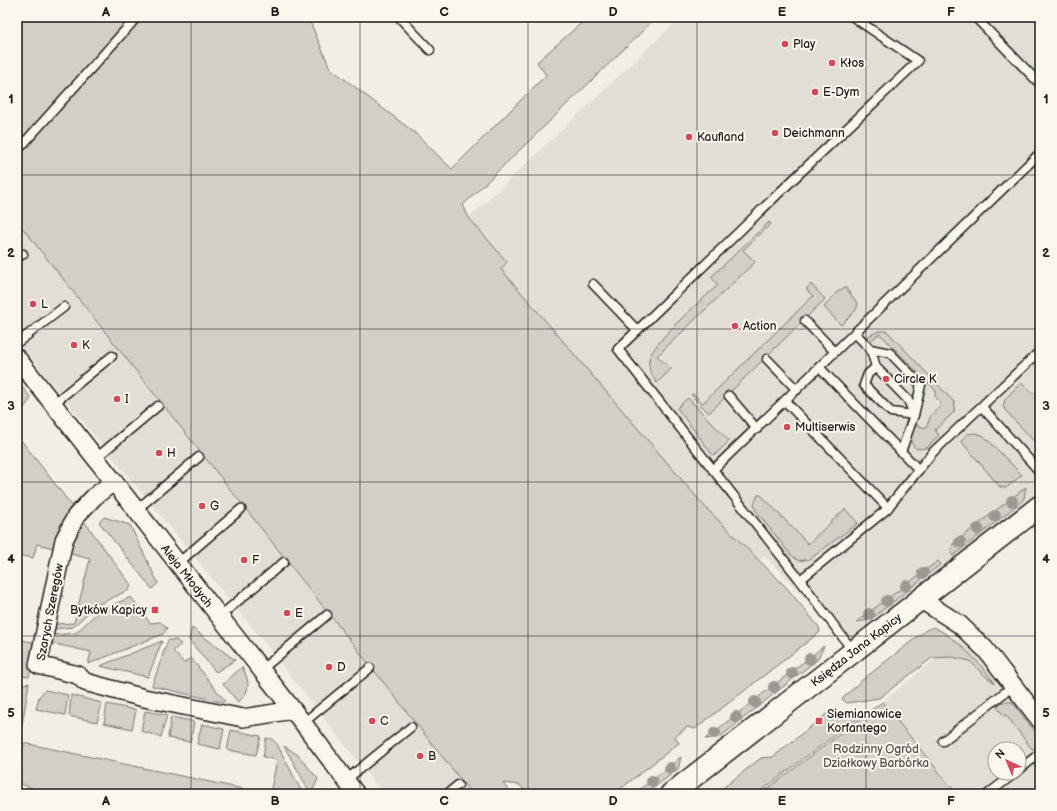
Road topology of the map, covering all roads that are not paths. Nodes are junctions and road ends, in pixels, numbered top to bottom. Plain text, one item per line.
1 (137, 17) edge
2 (399, 17) edge
3 (853, 17) edge
4 (976, 17) edge
5 (430, 50) dead end
6 (1040, 84) edge
7 (17, 151) edge
8 (1040, 154) edge
9 (593, 284) dead end
10 (64, 307) dead end
11 (805, 321) dead end
12 (637, 330) junction
13 (855, 333) junction
14 (17, 343) edge
15 (870, 349) junction
16 (1040, 351) edge
17 (835, 352) junction
18 (112, 356) dead end
19 (17, 358) edge
20 (767, 359) dead end
21 (819, 367) junction
22 (876, 367) junction
23 (796, 390) junction
24 (729, 396) dead end
25 (785, 400) junction
26 (52, 404) junction
27 (158, 406) dead end
28 (982, 407) junction
29 (914, 416) junction
30 (757, 429) junction
31 (901, 452) junction
32 (199, 457) dead end
33 (95, 460) junction
34 (713, 470) junction
35 (919, 470) junction
36 (1040, 472) edge
37 (113, 482) junction
38 (1040, 506) edge
39 (888, 508) junction
40 (241, 509) dead end
41 (135, 511) junction
42 (284, 562) dead end
43 (177, 564) junction
44 (800, 580) junction
45 (920, 599) junction
46 (328, 615) dead end
47 (219, 617) junction
48 (854, 651) junction
49 (370, 668) dead end
50 (261, 670) junction
51 (1013, 686) junction
52 (293, 710) junction
53 (1040, 720) edge
54 (303, 723) junction
55 (411, 727) dead end
56 (943, 741) dead end
57 (1040, 754) edge
58 (1027, 764) edge
59 (346, 780) junction
60 (1005, 781) edge
61 (458, 785) dead end
62 (356, 794) edge
63 (447, 794) edge
64 (671, 794) edge
65 (988, 794) edge

1 - 7 lane
2 - 5 lane
3 - 12 lane
4 - 6 lane
8 - 13 lane
9 - 12 lane
10 - 14 lane
11 - 17 lane
12 - 34 lane
13 - 15 lane
13 - 17 lane
15 - 22 lane
15 - 29 lane
16 - 28 lane
17 - 21 lane
18 - 26 lane
19 - 26 street, Aleja Młodych
20 - 23 lane
21 - 23 lane
21 - 31 lane
22 - 29 lane
22 - 29 lane
23 - 25 lane
24 - 30 lane
25 - 30 lane
25 - 39 lane
26 - 33 street, Aleja Młodych
27 - 33 lane
28 - 35 lane
28 - 36 lane
29 - 31 lane
30 - 34 lane
31 - 35 lane
32 - 41 lane
33 - 37 street, Aleja Młodych
34 - 44 lane
35 - 39 lane
37 - 41 street, Aleja Młodych
37 - 52 street, Szarych Szeregów
38 - 45 street, Księdza Jana Kapicy
39 - 44 lane
40 - 43 lane
41 - 43 street, Aleja Młodych
42 - 47 lane
43 - 47 street, Aleja Młodych
44 - 48 lane
45 - 48 street, Księdza Jana Kapicy
45 - 51 street
46 - 50 lane
47 - 50 street, Aleja Młodych
48 - 64 street, Księdza Jana Kapicy
49 - 54 lane
50 - 52 street, Aleja Młodych
51 - 53 street
51 - 56 lane
52 - 54 street, Aleja Młodych
54 - 59 street, Aleja Młodych
55 - 59 lane
57 - 58 lane
59 - 62 street, Aleja Młodych
60 - 65 lane
61 - 63 lane

